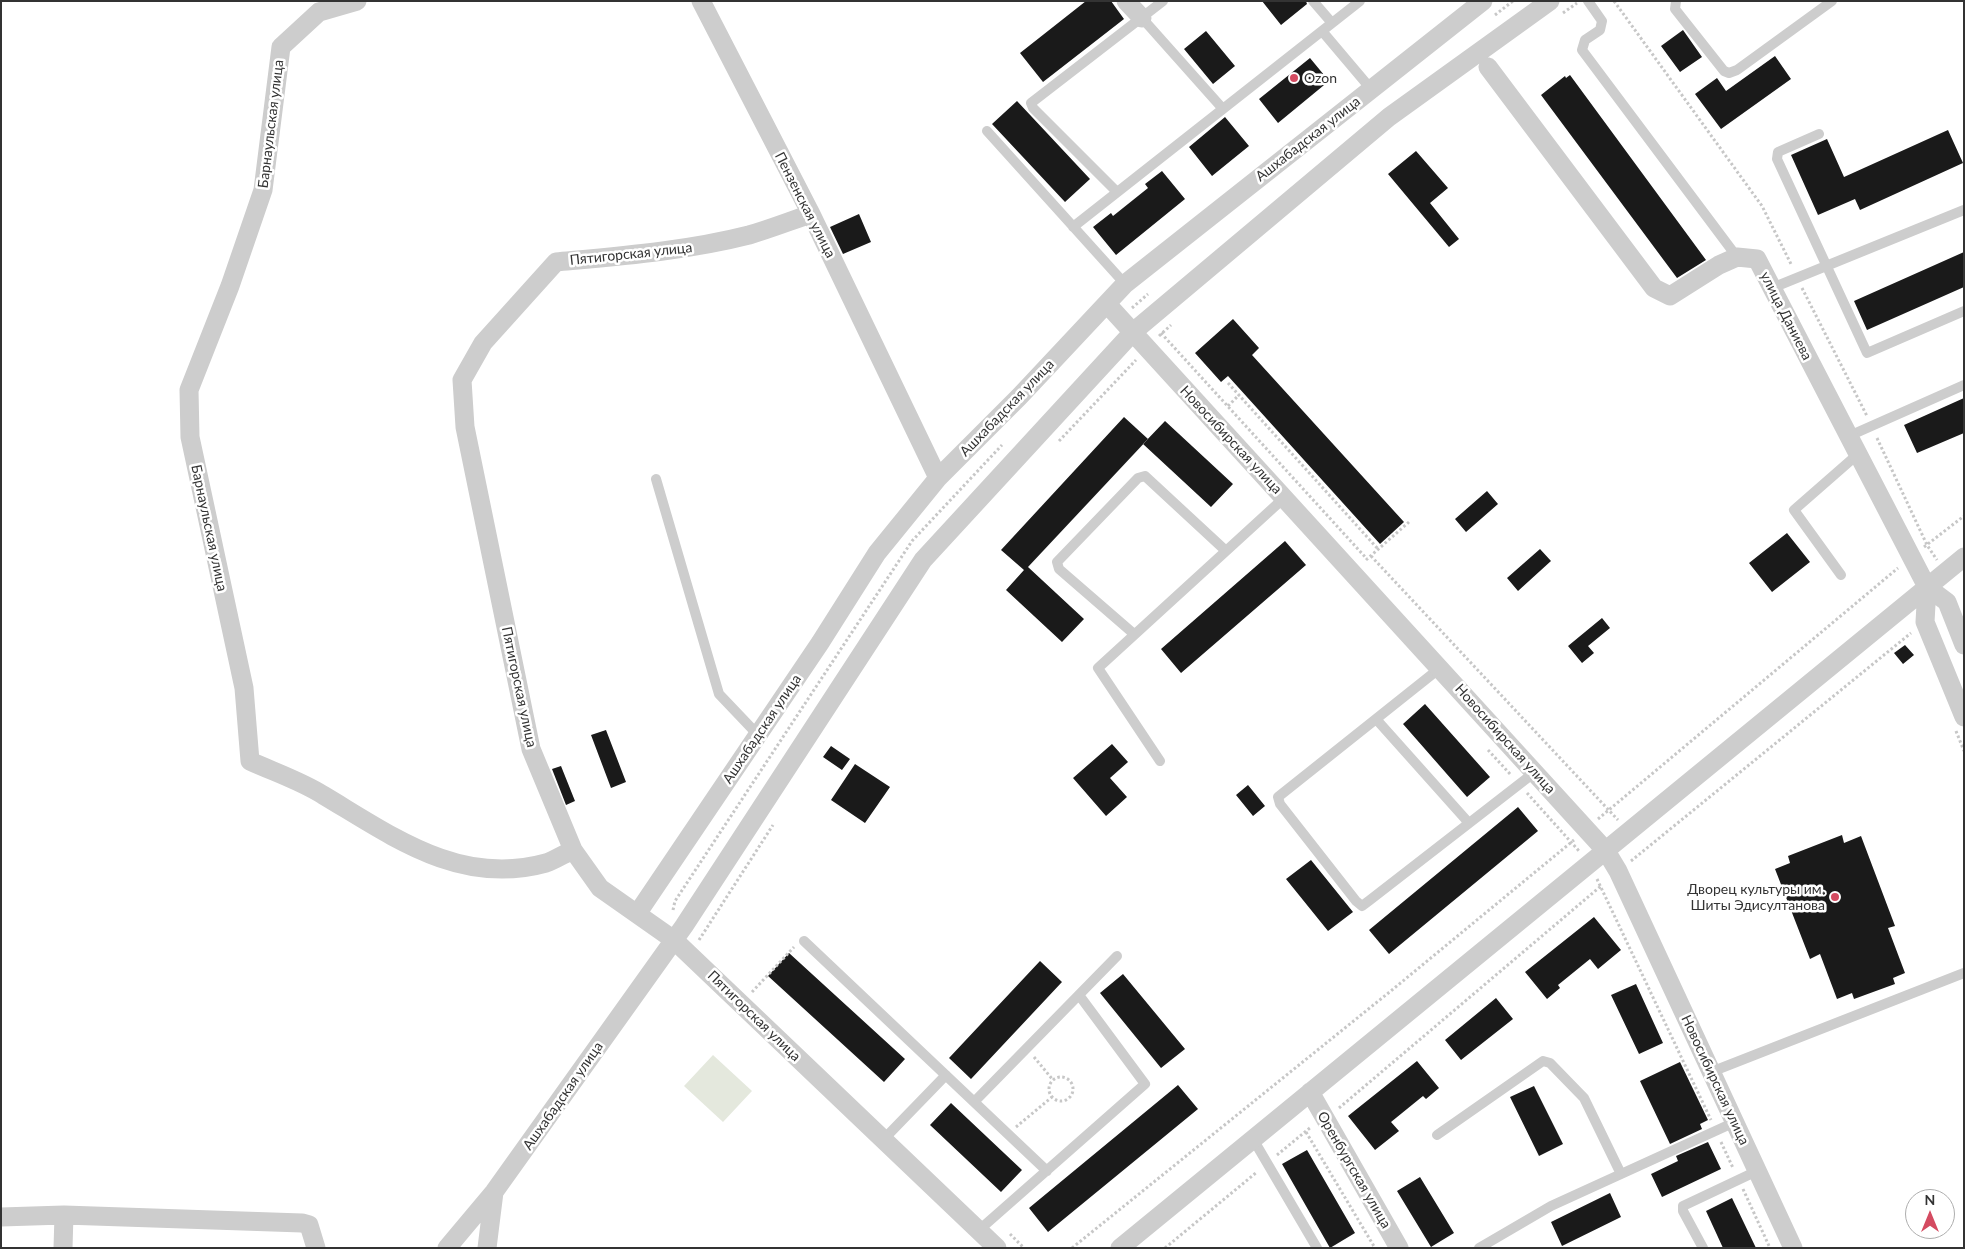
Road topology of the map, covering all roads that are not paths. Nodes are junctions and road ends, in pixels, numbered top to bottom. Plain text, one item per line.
1 (358, 1) edge
2 (701, 1) edge
3 (1126, 1) edge
4 (1163, 1) edge
5 (1314, 1) edge
6 (1360, 1) edge
7 (1483, 1) edge
8 (1588, 1) edge
9 (1676, 1) edge
10 (1832, 1) edge
11 (1554, 9) edge
12 (1142, 18) junction
13 (1332, 23) junction
14 (1322, 31) junction
15 (1488, 67) dead end
16 (1371, 89) junction
17 (1223, 109) junction
18 (987, 131) dead end
19 (1819, 134) dead end
20 (1117, 192) junction
21 (1964, 210) edge
22 (811, 214) junction
23 (1073, 227) junction
24 (1737, 257) junction
25 (1828, 265) junction
26 (1125, 284) junction
27 (1772, 288) junction
28 (1107, 304) junction
29 (1964, 311) edge
30 (1127, 339) junction
31 (1964, 384) edge
32 (1848, 436) junction
33 (1858, 454) junction
34 (938, 478) junction
35 (656, 479) dead end
36 (1284, 498) junction
37 (1226, 550) junction
38 (1964, 556) edge
39 (1841, 575) dead end
40 (1927, 587) junction
41 (1134, 634) junction
42 (1964, 645) edge
43 (1440, 668) junction
44 (1964, 717) edge
45 (1376, 719) junction
46 (758, 735) junction
47 (1160, 761) dead end
48 (1535, 772) junction
49 (1468, 822) junction
50 (573, 850) junction
51 (1606, 851) junction
52 (637, 914) junction
53 (674, 940) junction
54 (804, 941) road end
55 (1117, 956) dead end
56 (1964, 973) edge
57 (1079, 995) junction
58 (1711, 1072) junction
59 (946, 1075) junction
60 (1310, 1092) junction
61 (974, 1102) junction
62 (1735, 1122) junction
63 (1437, 1135) dead end
64 (1253, 1139) junction
65 (884, 1140) junction
66 (1047, 1171) junction
67 (1757, 1171) junction
68 (1621, 1174) junction
69 (494, 1192) junction
70 (64, 1215) junction
71 (1, 1217) edge
72 (978, 1231) junction
73 (63, 1248) edge
74 (316, 1248) edge
75 (447, 1248) edge
76 (488, 1248) edge
77 (996, 1248) edge
78 (1120, 1248) edge
79 (1317, 1248) edge
80 (1399, 1248) edge
81 (1479, 1248) edge
82 (1703, 1248) edge
83 (1793, 1248) edge

1 - 50 street, Барнаульская улица
2 - 22 street, Пензенская улица
3 - 12 street
4 - 12 lane
5 - 13 lane
6 - 13 lane
7 - 16 street, Ашхабадская улица
8 - 24 lane
9 - 10 lane
11 - 30 street, Ашхабадская улица
12 - 17 lane
12 - 20 lane
13 - 14 lane
14 - 16 lane
14 - 17 lane
15 - 24 street
16 - 26 street, Ашхабадская улица
17 - 20 lane
18 - 23 lane
19 - 25 lane
20 - 23 lane
21 - 25 lane
22 - 34 street, Пензенская улица
22 - 50 street, Пятигорская улица
23 - 26 lane
24 - 27 street, улица Даниева
25 - 27 lane
25 - 29 lane
26 - 28 street, Ашхабадская улица
27 - 32 street, улица Даниева
28 - 30 street, Новосибирская улица
28 - 34 street, Ашхабадская улица
30 - 36 street, Новосибирская улица
30 - 53 street, Ашхабадская улица
31 - 32 lane
32 - 33 street, улица Даниева
33 - 39 lane
33 - 40 street, улица Даниева
34 - 46 street, Ашхабадская улица
35 - 46 lane
36 - 37 lane
36 - 43 street, Новосибирская улица
37 - 41 lane
37 - 41 lane
38 - 40 street
40 - 42 street, улица Даниева
40 - 44 street
40 - 51 street
41 - 47 lane
43 - 45 lane
43 - 48 street, Новосибирская улица
45 - 49 lane
45 - 49 lane
46 - 52 street, Ашхабадская улица
48 - 49 lane
48 - 51 street, Новосибирская улица
50 - 52 street, Пятигорская улица
51 - 58 street, Новосибирская улица
51 - 60 street
52 - 53 street, Пятигорская улица
53 - 65 street, Пятигорская улица
53 - 69 street, Ашхабадская улица
54 - 59 lane
55 - 57 lane
56 - 58 lane
57 - 61 lane
57 - 66 lane
58 - 62 street, Новосибирская улица
59 - 61 lane
59 - 65 lane
60 - 64 street
60 - 80 street, Оренбургская улица
61 - 66 lane
62 - 67 street, Новосибирская улица
62 - 68 lane
63 - 68 lane
64 - 78 street
64 - 79 lane
65 - 72 street, Пятигорская улица
66 - 72 lane
67 - 82 lane
67 - 83 street, Новосибирская улица
68 - 81 lane
69 - 75 street, Ашхабадская улица
69 - 76 street
70 - 71 street
70 - 73 street
70 - 74 street
72 - 77 street, Пятигорская улица

